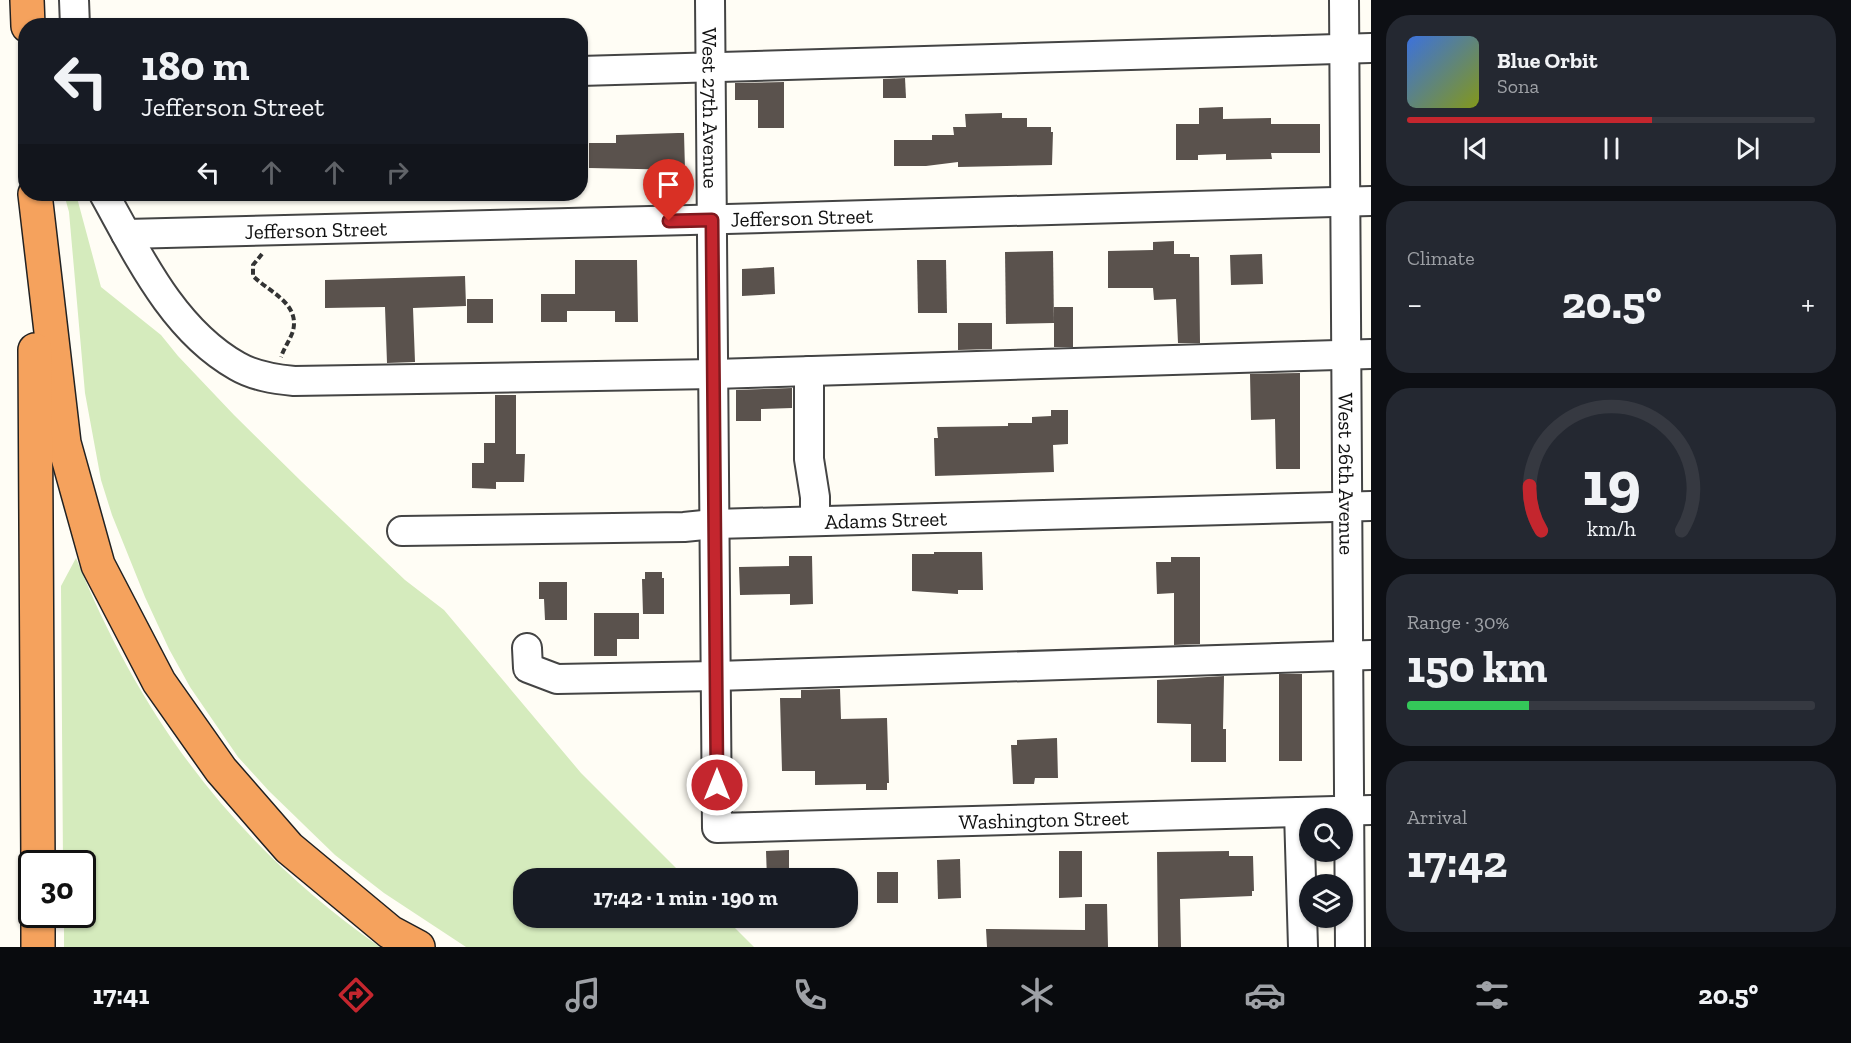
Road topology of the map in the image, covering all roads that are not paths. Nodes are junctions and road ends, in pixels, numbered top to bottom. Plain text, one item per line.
1 (27, 0) edge
2 (74, 0) edge
3 (710, 0) edge
4 (1344, 0) edge
5 (28, 18) edge
6 (75, 18) edge
7 (1358, 49) edge
8 (710, 67) junction
9 (588, 71) edge
10 (34, 201) edge
11 (35, 201) edge
12 (108, 201) edge
13 (1358, 201) edge
14 (712, 220) junction
15 (126, 234) junction
16 (1359, 355) edge
17 (809, 371) junction
18 (714, 374) junction
19 (1359, 506) edge
20 (815, 521) junction
21 (714, 524) junction
22 (402, 531) dead end
23 (527, 648) dead end
24 (1360, 655) edge
25 (716, 676) junction
26 (1360, 810) edge
27 (1299, 812) edge
28 (717, 828) joint
29 (38, 850) edge
30 (1300, 862) edge
31 (1360, 887) edge
32 (38, 928) edge
33 (38, 947) edge
34 (418, 947) edge
35 (1303, 947) edge
36 (1350, 947) edge

1 - 5 highway
2 - 6 street
3 - 8 street, West 27th Avenue
4 - 7 street, West 26th Avenue
7 - 8 street
7 - 13 street, West 26th Avenue
8 - 9 street
8 - 14 street, West 27th Avenue
10 - 29 highway
11 - 34 highway
12 - 15 street
13 - 14 street, Jefferson Street
13 - 16 street, West 26th Avenue
14 - 15 street, Jefferson Street
14 - 18 street, West 27th Avenue
15 - 18 street
16 - 17 street
16 - 19 street, West 26th Avenue
17 - 18 street
17 - 20 street
18 - 21 street, West 27th Avenue
19 - 20 street, Adams Street
19 - 24 street, West 26th Avenue
20 - 21 street, Adams Street
21 - 22 street, Adams Street
21 - 25 street, West 27th Avenue
23 - 25 street
24 - 25 street
24 - 26 street, West 26th Avenue
25 - 28 street, West 27th Avenue
26 - 31 street, West 26th Avenue
27 - 28 street, Washington Street
30 - 35 street
31 - 36 street, West 26th Avenue
32 - 33 highway

